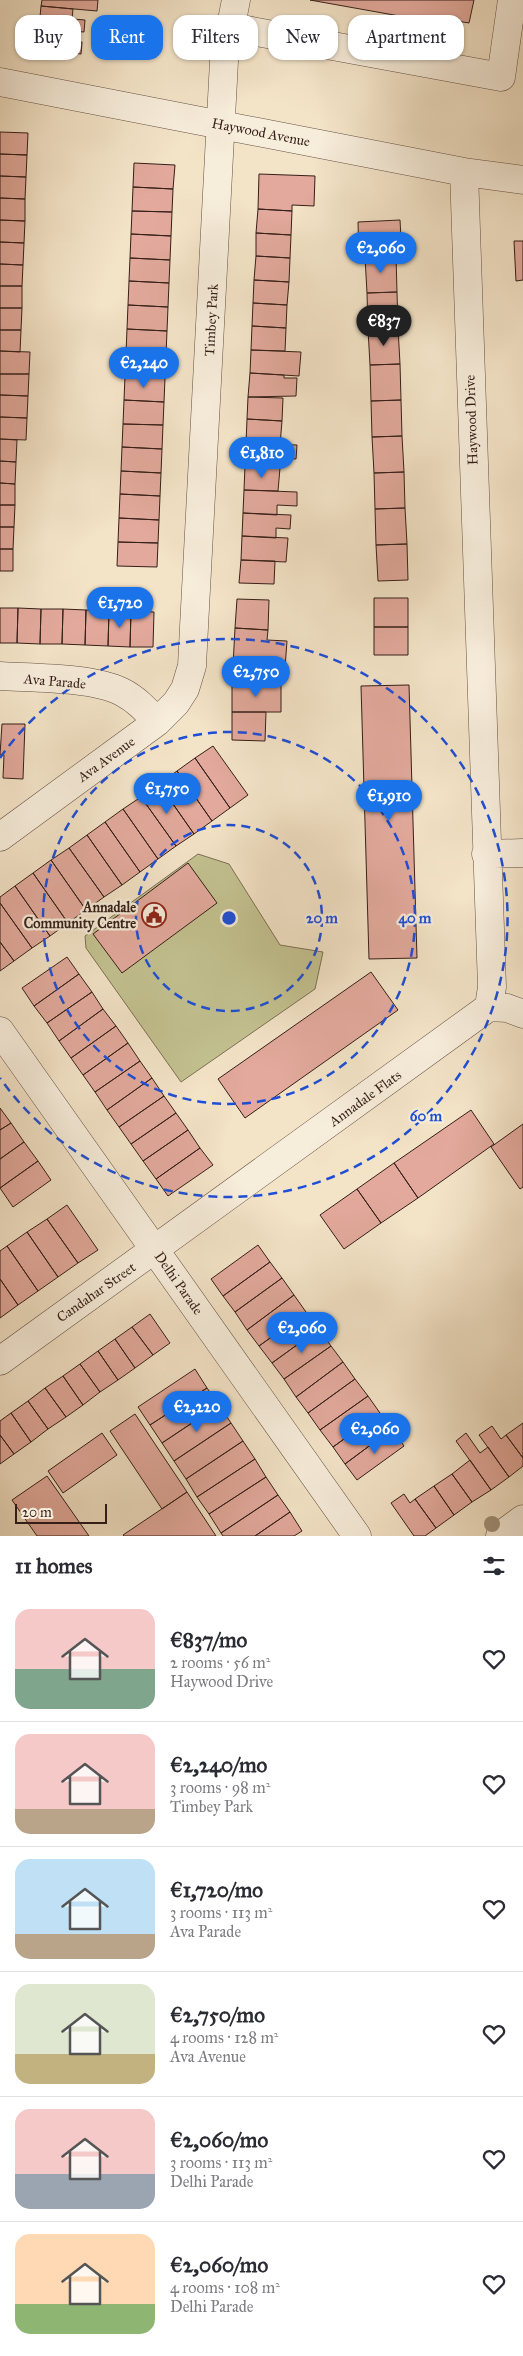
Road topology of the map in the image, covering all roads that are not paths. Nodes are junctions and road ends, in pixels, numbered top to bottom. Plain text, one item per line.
1 (236, 0) edge
2 (512, 0) edge
3 (233, 15) edge
4 (258, 33) edge
5 (224, 60) edge
6 (0, 82) edge
7 (222, 124) junction
8 (464, 172) junction
9 (523, 180) edge
10 (192, 666) joint
11 (0, 676) edge
12 (157, 722) junction
13 (0, 837) edge
14 (523, 853) edge
15 (486, 854) junction
16 (489, 1007) junction
17 (523, 1014) edge
18 (0, 1031) edge
19 (241, 1188) joint
20 (155, 1250) junction
21 (0, 1361) edge
22 (523, 1520) edge
23 (357, 1536) edge
24 (500, 1536) edge

1 - 3 street, Timbey Park
2 - 4 street
5 - 7 street, Timbey Park
6 - 7 street, Haywood Avenue
7 - 8 street, Haywood Avenue
7 - 10 street, Timbey Park
8 - 9 street, Haywood Avenue
8 - 15 street, Haywood Drive
10 - 12 street, Ava Avenue
11 - 12 street, Ava Parade
12 - 13 street, Ava Avenue
14 - 15 street
15 - 16 street
16 - 17 street
16 - 19 street, Annadale Flats
18 - 20 street, Delhi Parade
19 - 20 street, Candahar Street
20 - 21 street, Candahar Street
20 - 23 street, Delhi Parade
22 - 24 street

